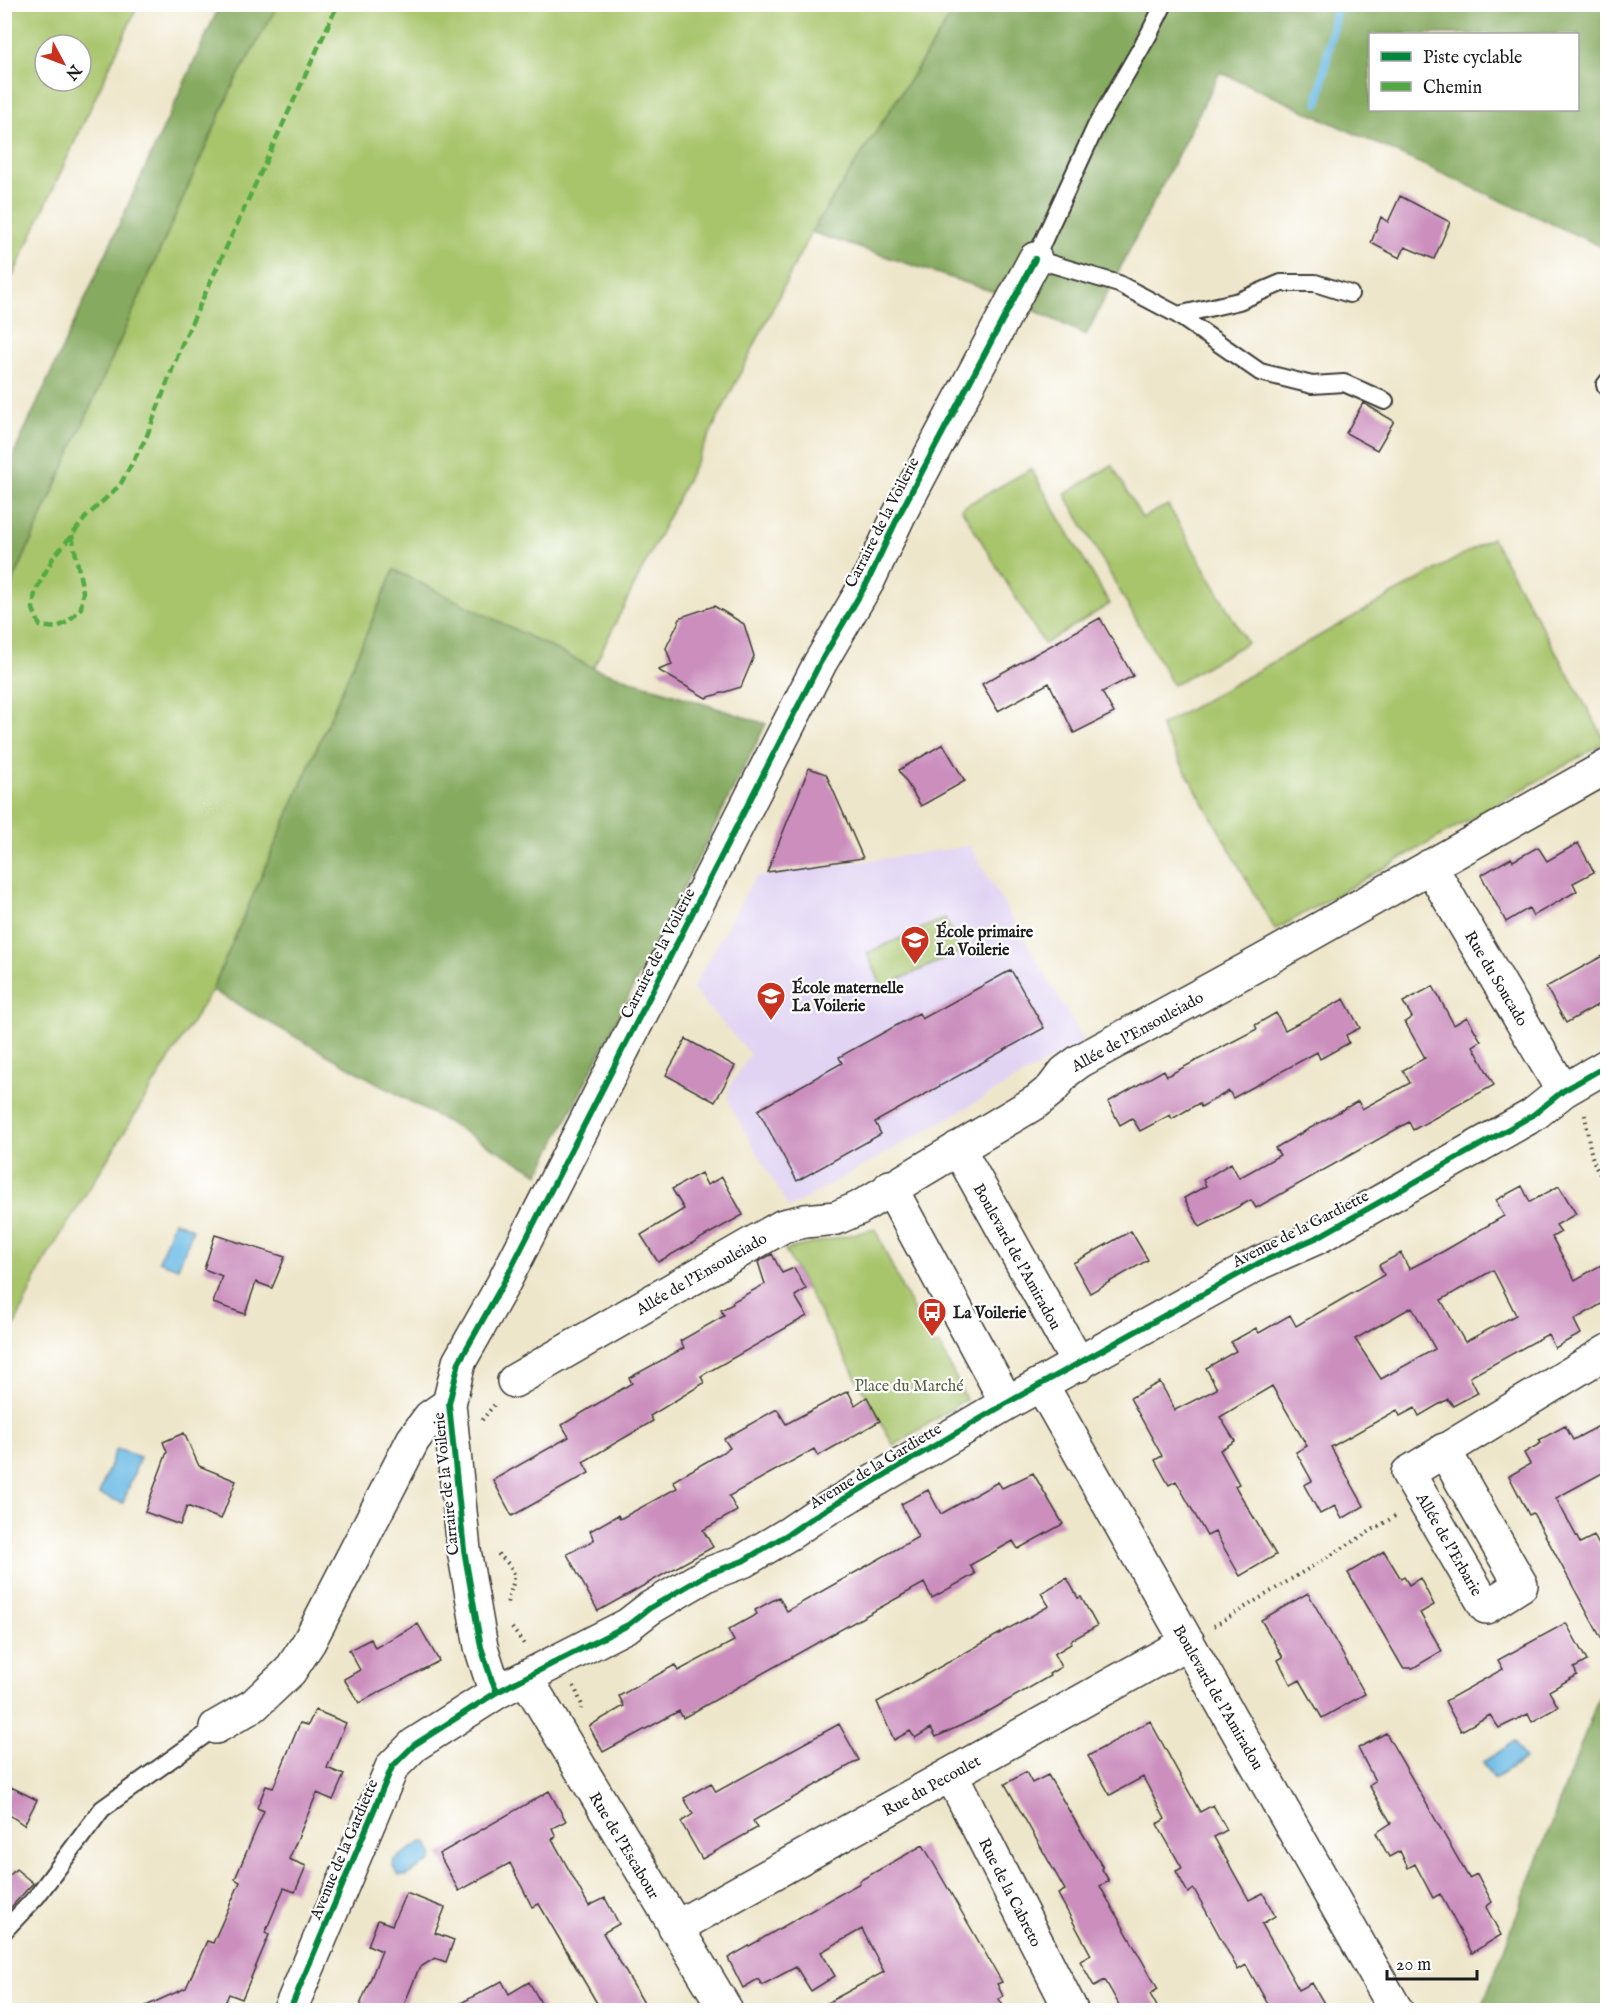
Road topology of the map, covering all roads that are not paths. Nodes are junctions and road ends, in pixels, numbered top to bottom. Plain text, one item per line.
1 (1164, 4) edge
2 (1035, 259) junction
3 (1350, 294) dead end
4 (1178, 315) junction
5 (1608, 381) edge
6 (1608, 388) edge
7 (1385, 401) dead end
8 (1608, 766) edge
9 (1430, 866) junction
10 (1608, 1065) edge
11 (1571, 1086) junction
12 (958, 1148) junction
13 (890, 1188) junction
14 (1608, 1351) edge
15 (1079, 1365) junction
16 (514, 1381) dead end
17 (1041, 1384) junction
18 (1007, 1403) junction
19 (449, 1404) junction
20 (1444, 1450) junction
21 (1188, 1642) junction
22 (512, 1685) junction
23 (216, 1727) joint
24 (951, 1774) junction
25 (675, 1928) junction
26 (4, 1931) edge
27 (290, 2010) edge
28 (726, 2010) edge
29 (1071, 2010) edge
30 (1396, 2010) edge

1 - 2 lane
2 - 4 lane
2 - 19 street, Carraire de la Voilerie
3 - 4 lane
4 - 7 lane
5 - 6 lane
8 - 9 street, Allée de l'Ensouleiado
9 - 11 street, Rue du Soucado
9 - 12 street, Allée de l'Ensouleiado
10 - 11 street, Avenue de la Gardiette
11 - 15 street, Avenue de la Gardiette
12 - 13 street, Allée de l'Ensouleiado
12 - 15 street, Boulevard de l'Amiradou
13 - 16 street, Allée de l'Ensouleiado
13 - 18 street
14 - 20 street, Allée de l'Erbarie
15 - 17 street, Avenue de la Gardiette
17 - 18 street, Avenue de la Gardiette
17 - 21 street, Boulevard de l'Amiradou
18 - 22 street, Avenue de la Gardiette
19 - 22 street, Carraire de la Voilerie
19 - 23 street
20 - 20 street, Allée de l'Erbarie
21 - 24 street, Rue du Pecoulet
21 - 30 street, Boulevard de l'Amiradou
22 - 25 street, Rue de l'Escabour
22 - 27 street, Avenue de la Gardiette
23 - 26 lane
24 - 25 street, Rue du Pecoulet
24 - 29 street, Rue de la Cabreto
25 - 28 street, Rue de l'Escabour

